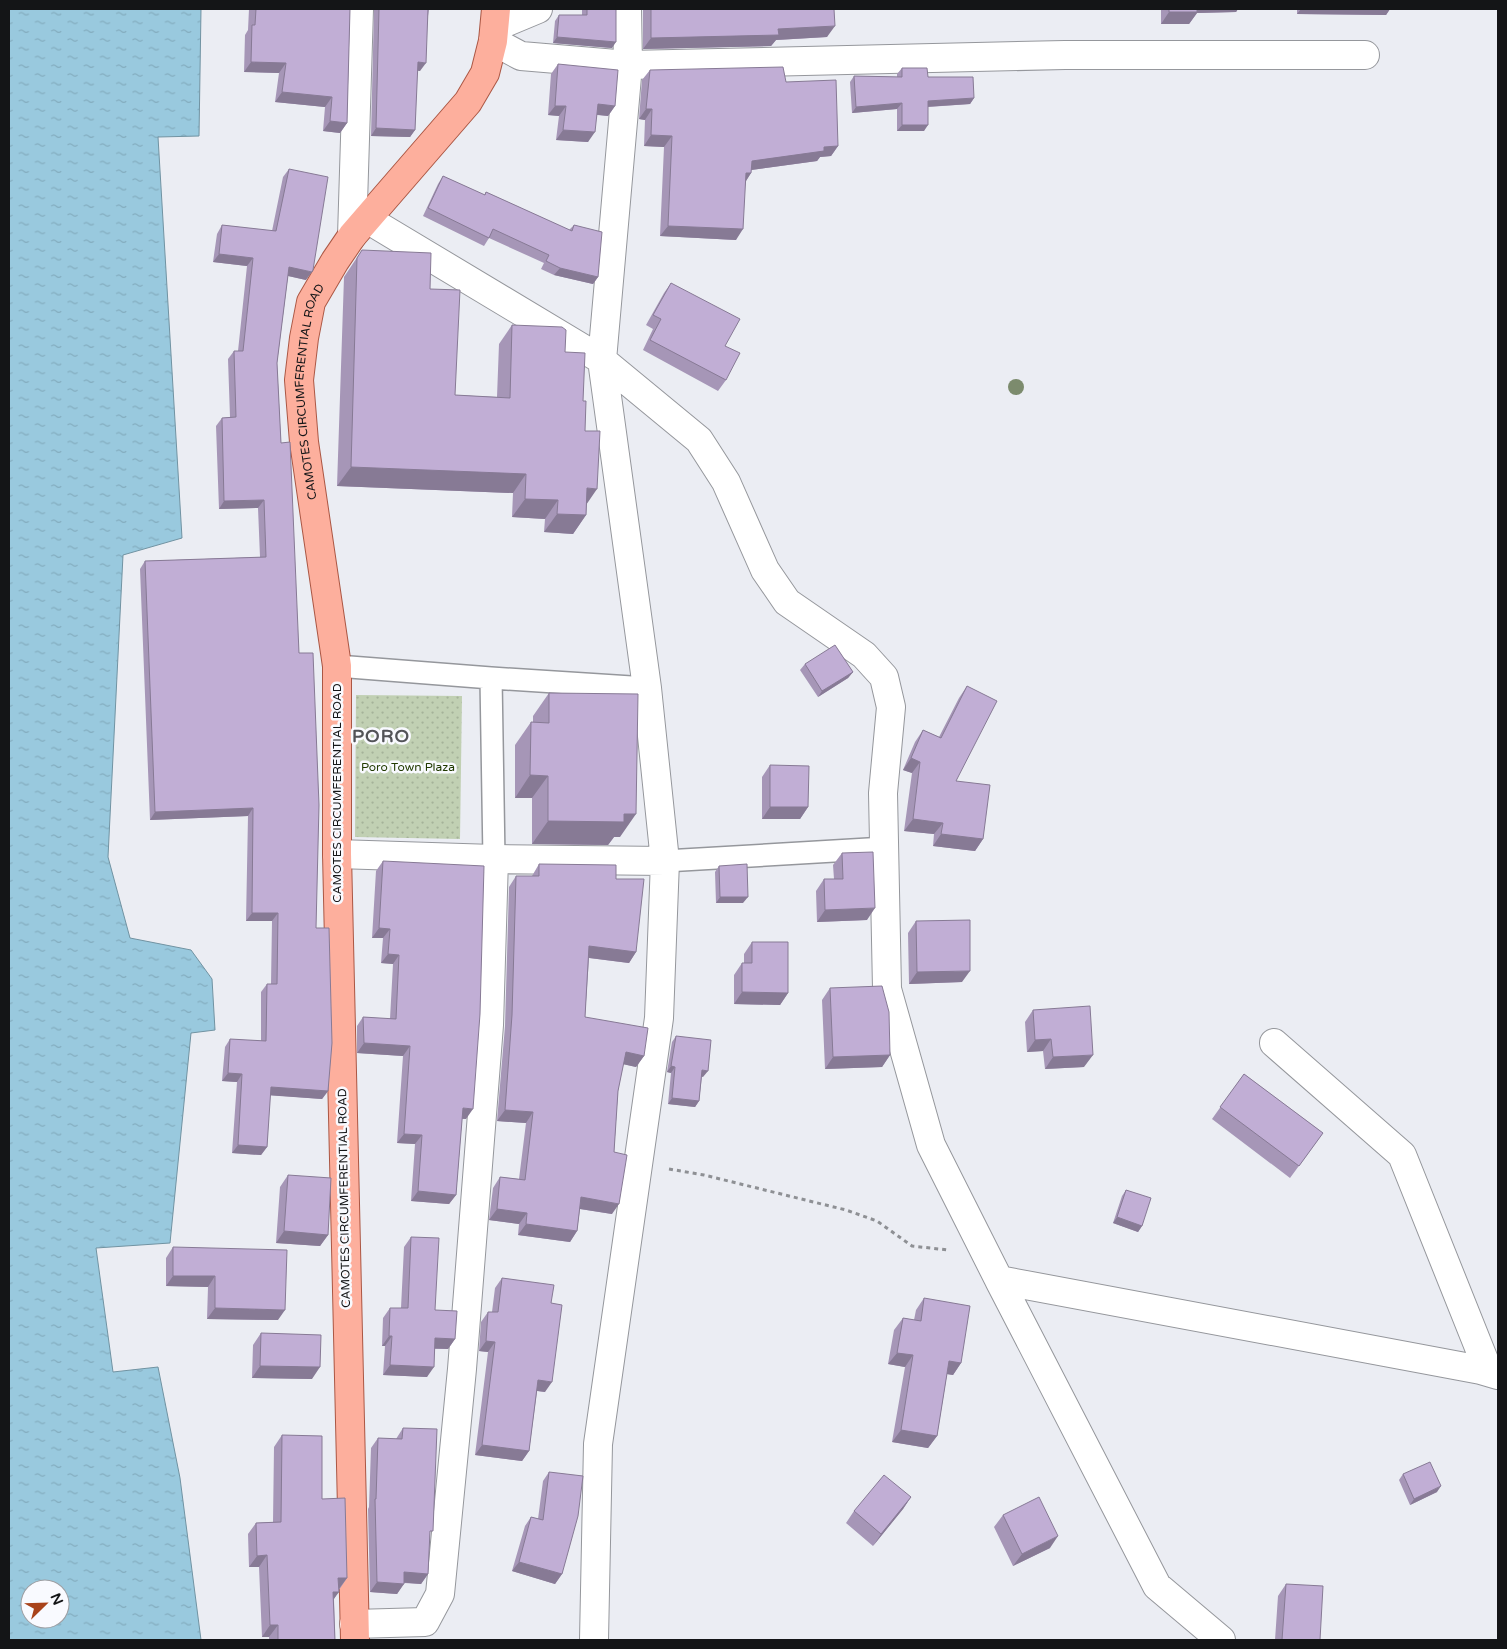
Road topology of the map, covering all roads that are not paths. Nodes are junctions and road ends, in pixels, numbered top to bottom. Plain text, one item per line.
1 (359, 9) edge
2 (538, 9) edge
3 (627, 9) edge
4 (494, 26) edge
5 (1365, 55) dead end
6 (628, 65) junction
7 (360, 228) junction
8 (602, 360) junction
9 (337, 666) junction
10 (491, 678) junction
11 (647, 688) junction
12 (885, 848) junction
13 (337, 854) junction
14 (494, 860) junction
15 (665, 861) junction
16 (1274, 1043) dead end
17 (999, 1280) junction
18 (1490, 1372) edge
19 (354, 1632) edge
20 (594, 1640) edge
21 (1221, 1640) edge

1 - 7 street
2 - 4 street
3 - 6 street
4 - 6 street
4 - 7 main road, CAMOTES CIRCUMFERENTIAL ROAD
5 - 6 street
6 - 8 street
7 - 8 street
7 - 9 main road, CAMOTES CIRCUMFERENTIAL ROAD
8 - 11 street
8 - 12 street
9 - 10 lane
9 - 13 main road, CAMOTES CIRCUMFERENTIAL ROAD
10 - 11 lane
10 - 14 lane
11 - 15 street
12 - 15 lane
12 - 17 street
13 - 14 street
13 - 19 main road, CAMOTES CIRCUMFERENTIAL ROAD
14 - 15 street
14 - 19 street
15 - 20 street
16 - 18 street
17 - 18 street
17 - 21 street

